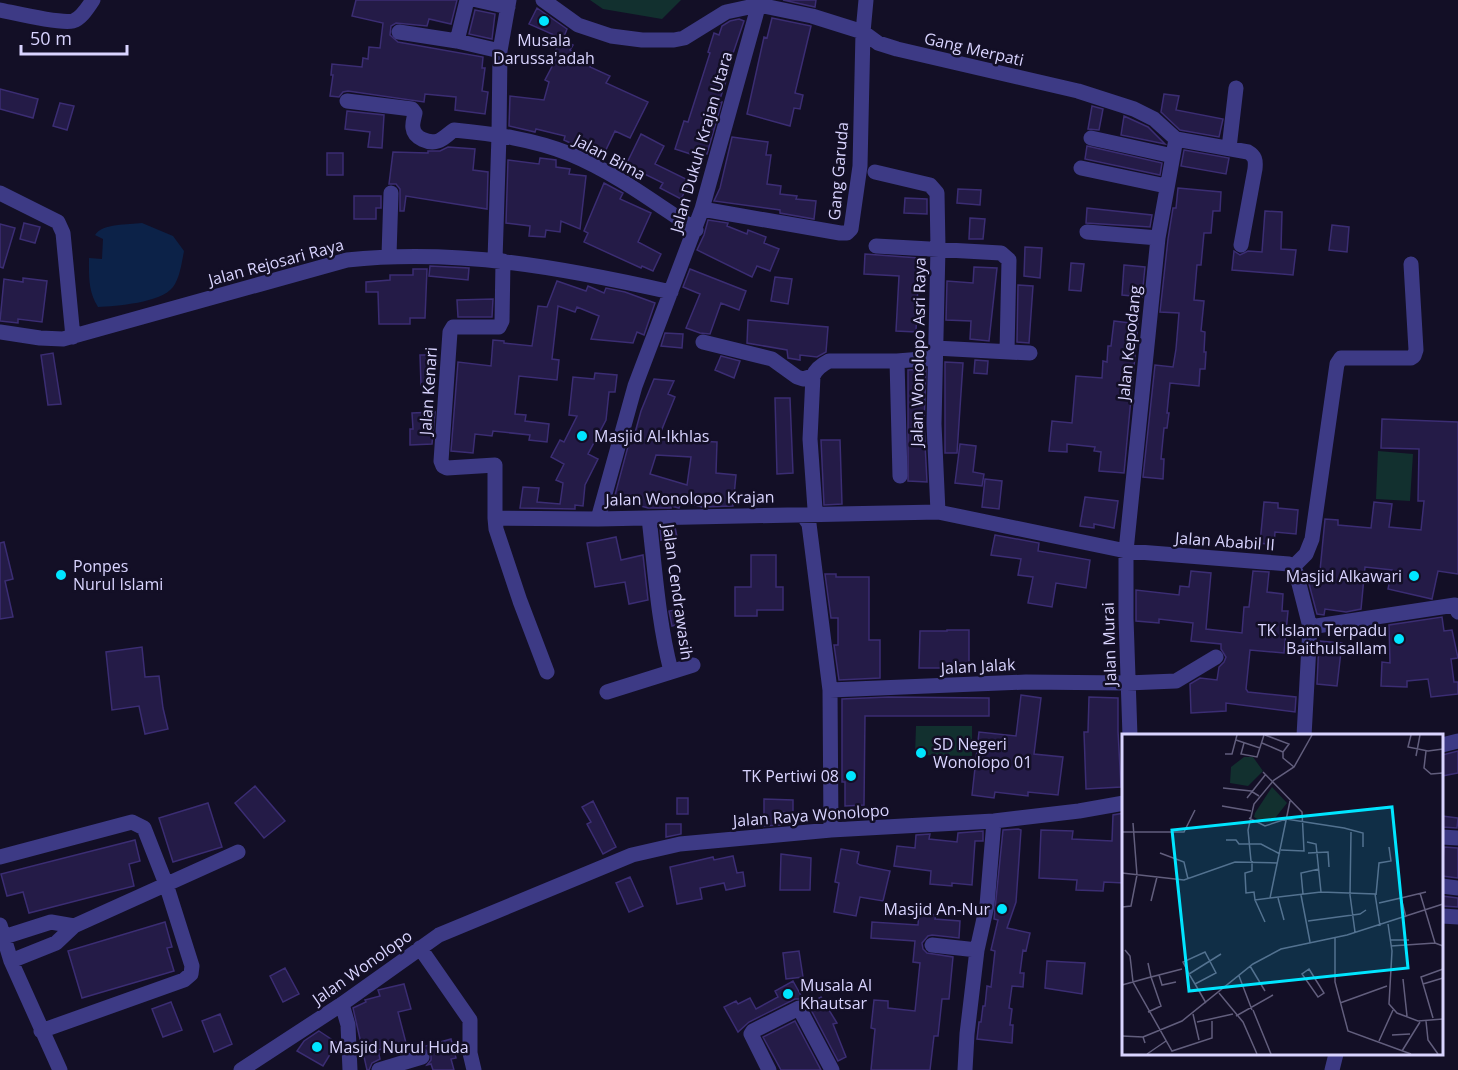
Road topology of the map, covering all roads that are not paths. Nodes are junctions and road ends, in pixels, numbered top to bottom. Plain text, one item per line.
1 (93, 0) edge
2 (467, 0) edge
3 (477, 0) edge
4 (543, 0) edge
5 (866, 0) edge
6 (508, 3) edge
7 (759, 3) edge
8 (0, 10) edge
9 (399, 32) dead end
10 (863, 32) junction
11 (457, 42) junction
12 (500, 51) junction
13 (1236, 88) dead end
14 (347, 101) dead end
15 (499, 135) junction
16 (1091, 138) dead end
17 (1176, 139) junction
18 (1229, 148) junction
19 (1173, 156) junction
20 (1081, 168) dead end
21 (875, 172) dead end
22 (1166, 186) junction
23 (0, 193) edge
24 (391, 193) dead end
25 (702, 209) junction
26 (696, 230) junction
27 (1087, 232) dead end
28 (1158, 238) junction
29 (1241, 244) dead end
30 (876, 246) dead end
31 (938, 248) junction
32 (389, 255) junction
33 (499, 261) junction
34 (1411, 264) dead end
35 (671, 292) junction
36 (0, 332) edge
37 (73, 337) junction
38 (703, 342) dead end
39 (1007, 351) junction
40 (935, 353) junction
41 (1030, 353) dead end
42 (897, 361) junction
43 (813, 376) junction
44 (900, 476) dead end
45 (938, 512) junction
46 (808, 514) junction
47 (495, 518) junction
48 (649, 518) junction
49 (598, 519) junction
50 (1126, 551) junction
51 (1293, 567) junction
52 (1457, 607) edge
53 (1310, 627) junction
54 (1216, 657) dead end
55 (693, 665) dead end
56 (671, 671) junction
57 (547, 672) dead end
58 (1127, 683) junction
59 (830, 690) junction
60 (606, 692) dead end
61 (1130, 734) edge
62 (1304, 734) edge
63 (1458, 741) edge
64 (1443, 745) edge
65 (1122, 803) edge
66 (994, 821) junction
67 (831, 830) junction
68 (1443, 837) edge
69 (1458, 838) edge
70 (238, 852) dead end
71 (0, 857) edge
72 (166, 884) junction
73 (1443, 886) edge
74 (1458, 888) edge
75 (511, 904) joint
76 (1443, 916) edge
77 (1458, 917) edge
78 (74, 926) junction
79 (2, 931) edge
80 (932, 945) dead end
81 (420, 948) junction
82 (977, 950) junction
83 (11, 961) junction
84 (342, 1004) junction
85 (41, 1031) junction
86 (1336, 1055) edge
87 (422, 1057) dead end
88 (60, 1070) edge
89 (241, 1070) edge
90 (350, 1070) edge
91 (379, 1070) edge
92 (474, 1070) edge
93 (769, 1070) edge
94 (832, 1070) edge
95 (965, 1070) edge
96 (1332, 1070) edge

1 - 8 street
2 - 11 street
3 - 6 street
4 - 7 street
5 - 10 street, Gang Garuda
6 - 12 street
7 - 10 street, Gang Merpati
7 - 25 street, Jalan Dukuh Krajan Utara
9 - 11 street
10 - 17 street, Gang Merpati
10 - 25 street, Gang Garuda
11 - 12 street
12 - 15 street
13 - 18 street
14 - 15 street, Jalan Bima
15 - 26 street, Jalan Bima
15 - 33 street
16 - 19 street
17 - 18 street
17 - 19 street, Jalan Kepodang
18 - 29 street
19 - 22 street, Jalan Kepodang
20 - 22 street
21 - 31 street, Jalan Wonolopo Asri Raya
22 - 28 street, Jalan Kepodang
23 - 37 street
24 - 32 street
25 - 26 street, Jalan Dukuh Krajan Utara
26 - 35 street, Jalan Dukuh Krajan Utara
27 - 28 street
28 - 50 street, Jalan Kepodang
30 - 31 street
31 - 39 street
31 - 40 street, Jalan Wonolopo Asri Raya
32 - 33 street, Jalan Rejosari Raya
32 - 37 street, Jalan Rejosari Raya
33 - 35 street, Jalan Rejosari Raya
33 - 47 street, Jalan Kenari
34 - 51 street
35 - 49 street, Jalan Wonolopo Krajan
36 - 37 street, Jalan Rejosari Raya
38 - 43 street
39 - 40 street
39 - 41 street
40 - 42 street
40 - 45 street, Jalan Wonolopo Asri Raya
42 - 43 street
42 - 44 street
43 - 46 street
45 - 46 street, Jalan Wonolopo Krajan
45 - 50 street, Jalan Wonolopo Krajan
46 - 48 street, Jalan Wonolopo Krajan
46 - 59 street
47 - 49 street
47 - 57 street, Jalan Kenari
48 - 49 street, Jalan Wonolopo Krajan
48 - 56 street, Jalan Cendrawasih
50 - 51 street, Jalan Ababil II
50 - 58 street, Jalan Murai
51 - 53 street, Jalan Ababil II
52 - 53 street
53 - 62 street, Jalan Ababil II
54 - 58 street, Jalan Jalak
55 - 56 street
56 - 60 street
58 - 59 street, Jalan Jalak
58 - 61 street, Jalan Murai
59 - 67 street
63 - 64 street
65 - 66 street, Jalan Raya Wonolopo
66 - 67 street, Jalan Raya Wonolopo
66 - 82 street
67 - 75 street, Jalan Raya Wonolopo
68 - 69 street
70 - 72 street
71 - 72 street
72 - 78 street
72 - 85 street
73 - 74 street
75 - 81 street, Jalan Wonolopo
76 - 77 street
78 - 79 street
78 - 83 street
79 - 83 street
80 - 82 street
81 - 84 street, Jalan Wonolopo
81 - 92 street
82 - 95 street
83 - 85 street
84 - 89 street, Jalan Wonolopo
84 - 90 street
85 - 88 street
86 - 96 street
87 - 91 street
93 - 94 street

